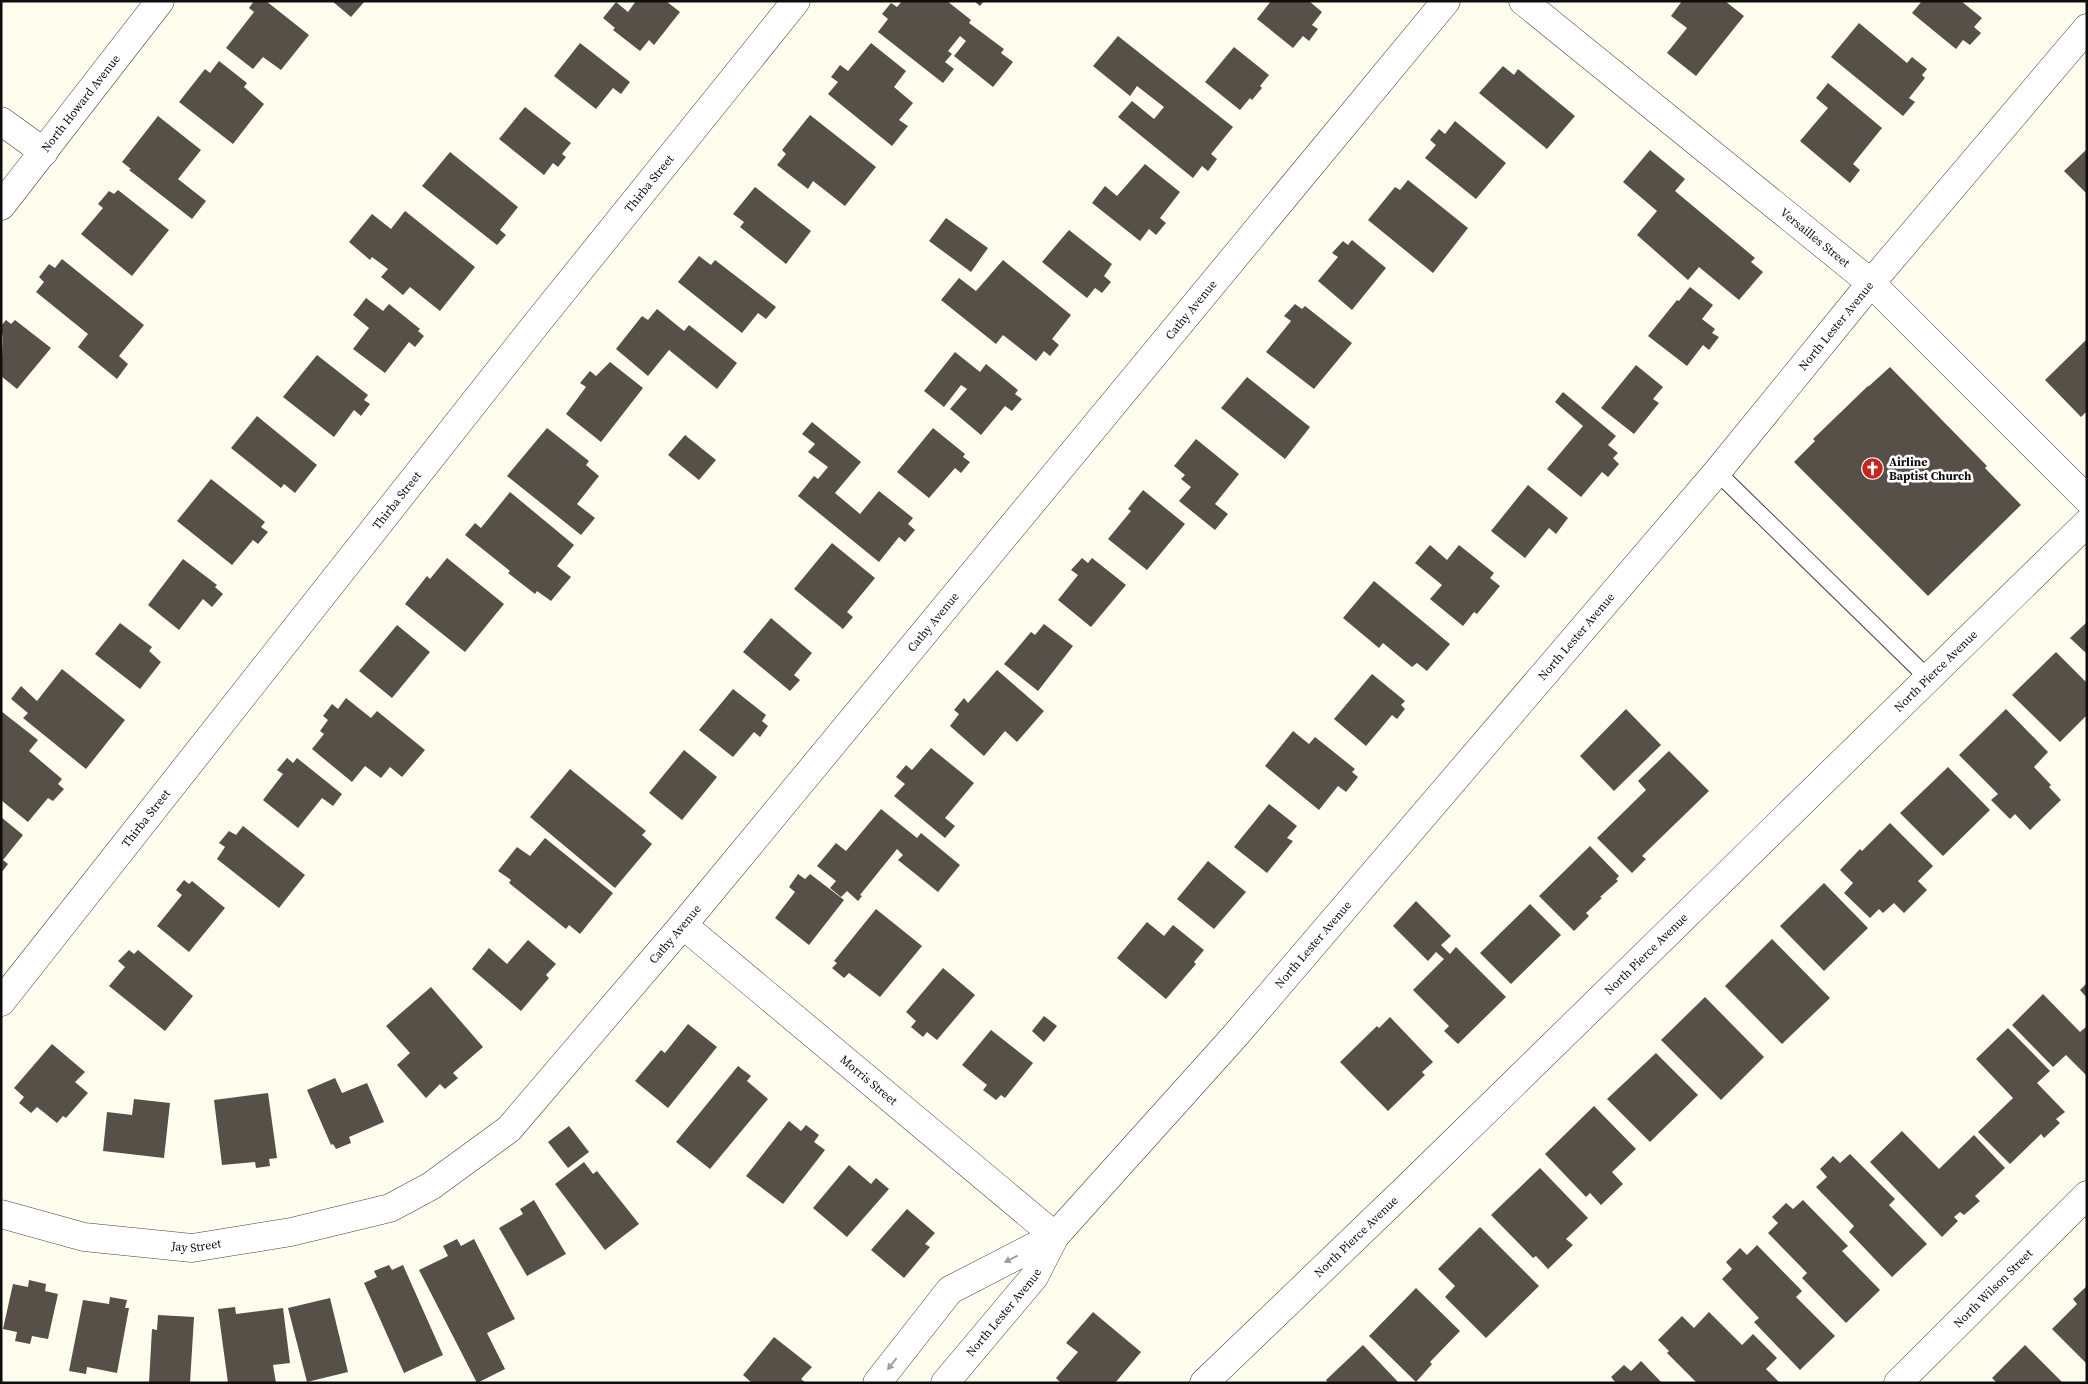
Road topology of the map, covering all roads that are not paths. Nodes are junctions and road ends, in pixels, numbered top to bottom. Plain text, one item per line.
1 (160, 1) edge
2 (796, 1) edge
3 (1446, 1) edge
4 (1523, 1) edge
5 (2087, 28) edge
6 (1, 121) edge
7 (44, 152) junction
8 (1, 206) edge
9 (1871, 282) junction
10 (1717, 472) junction
11 (2087, 499) edge
12 (2087, 523) edge
13 (1928, 678) junction
14 (683, 925) junction
15 (1, 1002) edge
16 (2087, 1195) edge
17 (390, 1208) joint
18 (1, 1214) edge
19 (1055, 1236) junction
20 (947, 1382) edge
21 (877, 1383) edge
22 (1204, 1383) edge
23 (1898, 1383) edge

1 - 7 street, North Howard Avenue
2 - 15 street, Thirba Street
3 - 14 street, Cathy Avenue
4 - 9 street, Versailles Street
5 - 9 street, North Lester Avenue
6 - 7 street
7 - 8 street, North Howard Avenue
9 - 10 street, North Lester Avenue
9 - 11 street, Versailles Street
10 - 13 lane
10 - 19 street, North Lester Avenue
12 - 13 street, North Pierce Avenue
13 - 22 street, North Pierce Avenue
14 - 17 street, Cathy Avenue
14 - 19 street, Morris Street
16 - 23 street, North Wilson Street
17 - 18 street, Jay Street
19 - 20 street, North Lester Avenue
19 -> 21 street, North Lester Avenue

